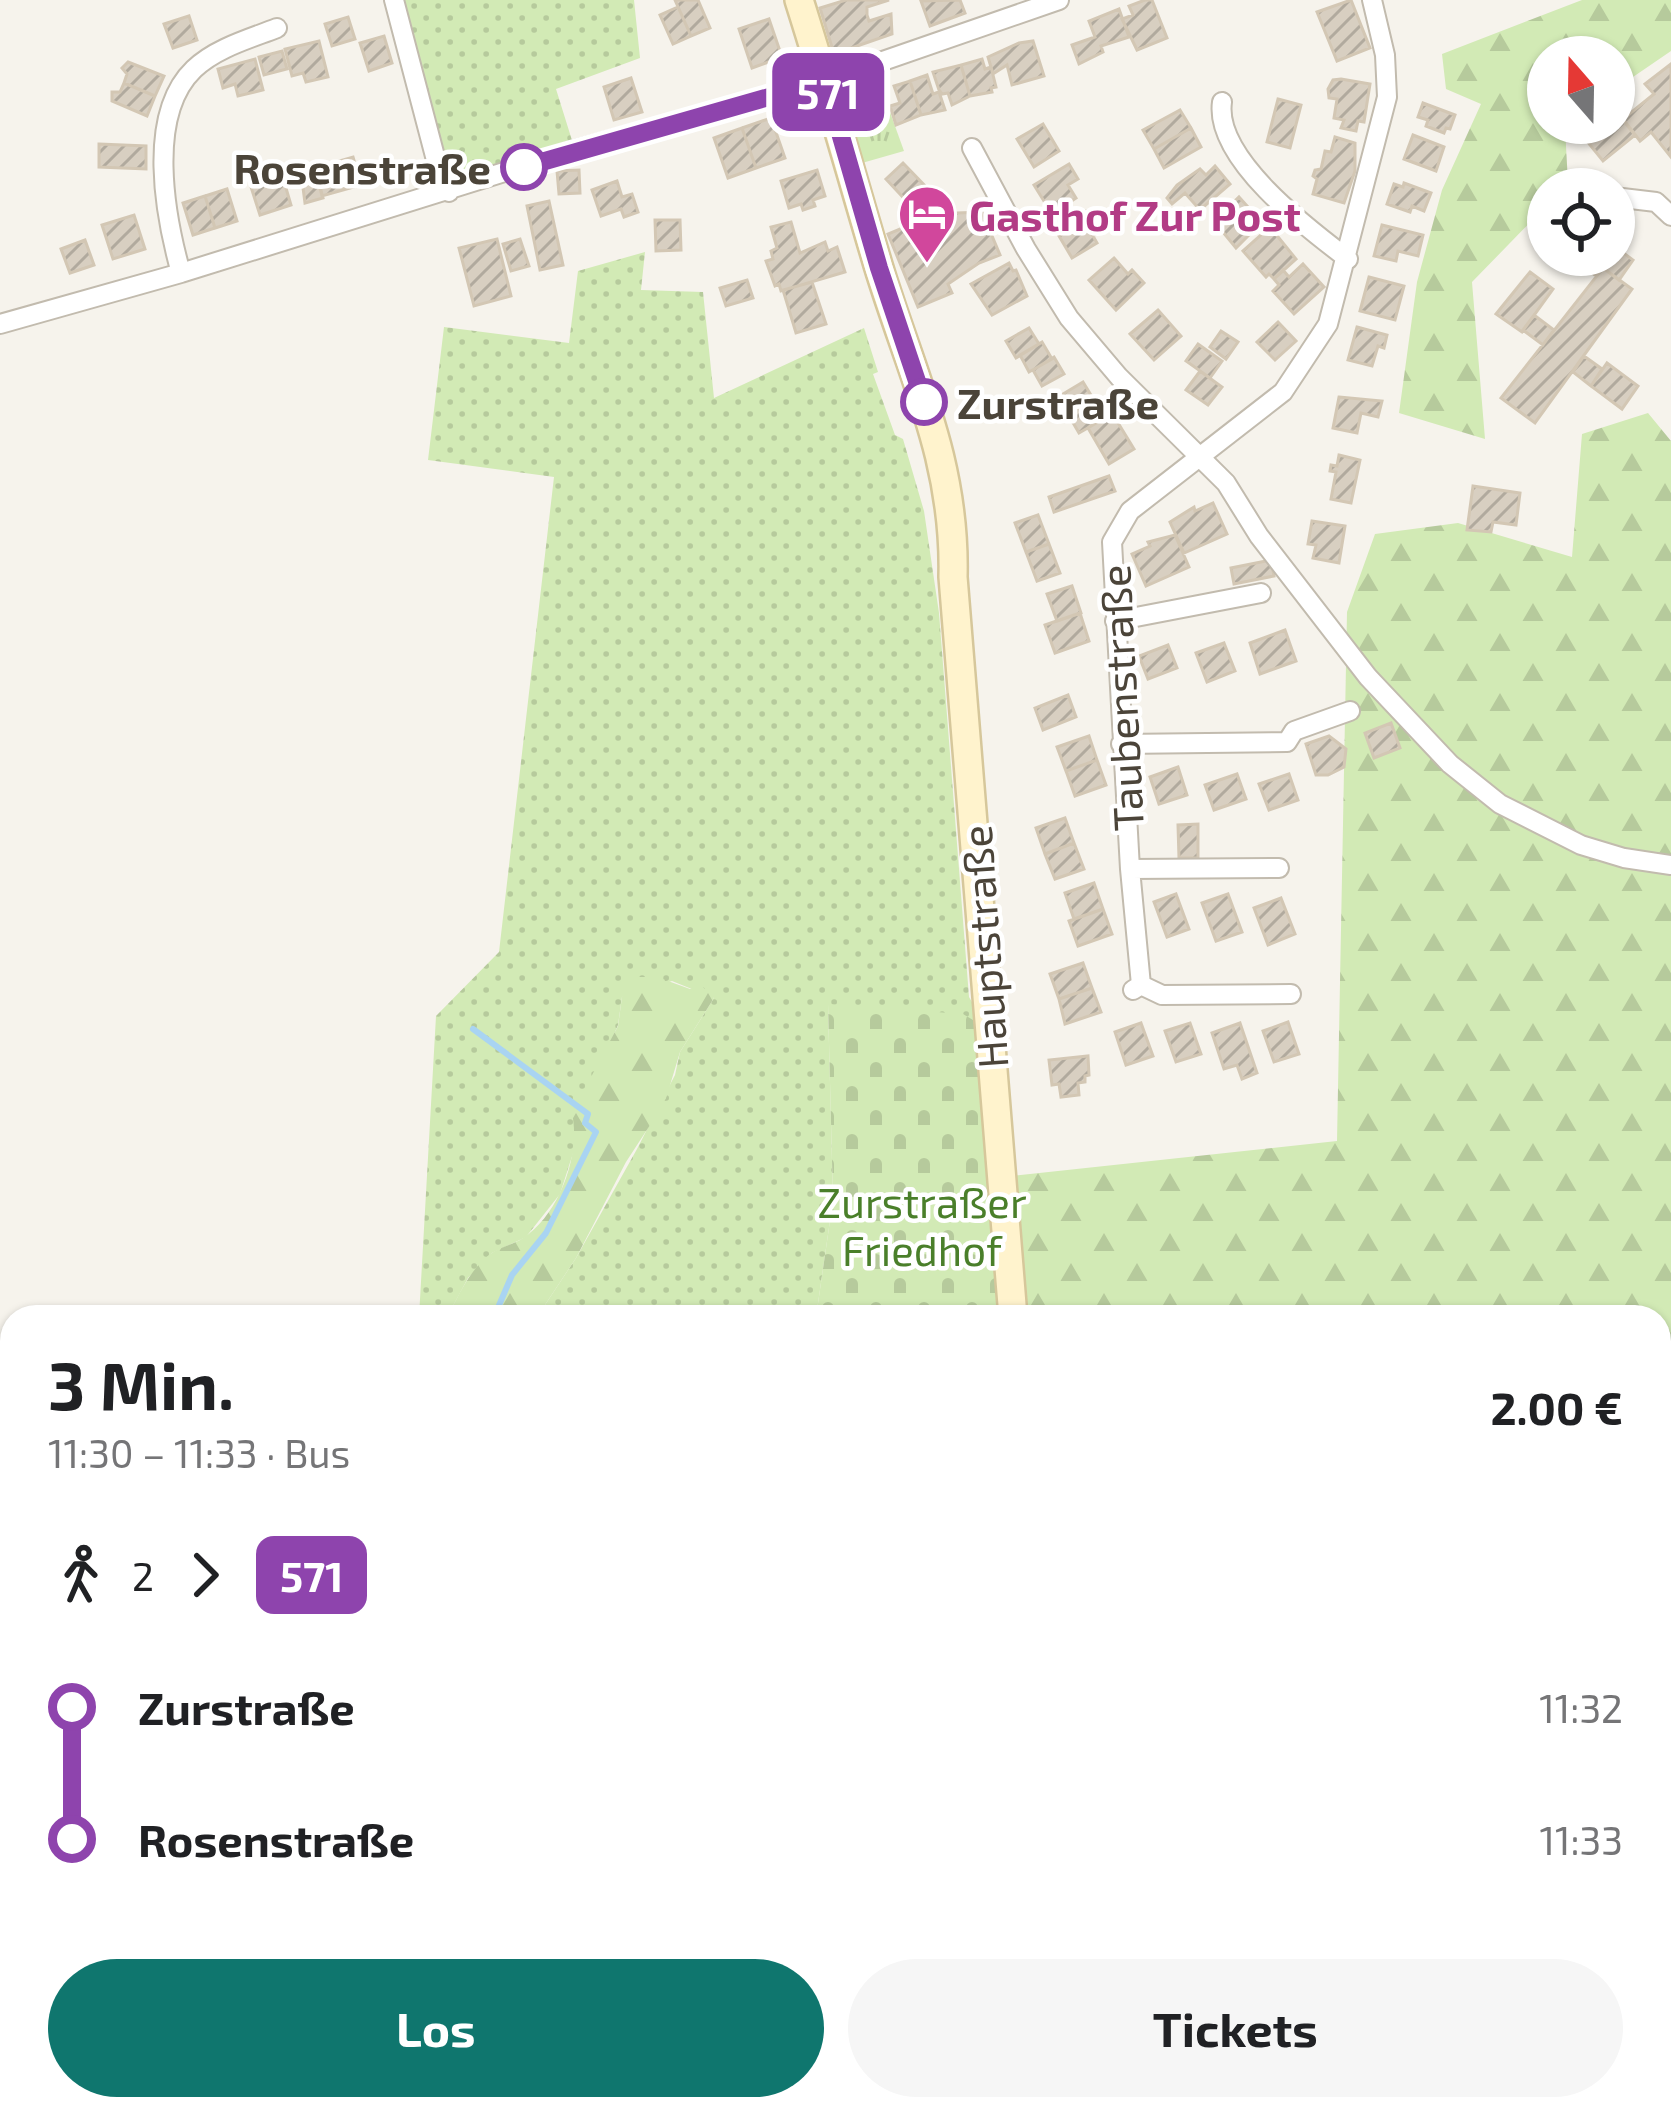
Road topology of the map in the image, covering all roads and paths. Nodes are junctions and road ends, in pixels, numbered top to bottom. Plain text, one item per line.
1 (394, 0) edge
2 (782, 0) edge
3 (799, 0) edge
4 (1059, 0) edge
5 (1372, 0) edge
6 (277, 28) dead end
7 (817, 83) junction
8 (1222, 102) dead end
9 (972, 148) dead end
10 (449, 192) junction
11 (1635, 200) edge
12 (1671, 216) edge
13 (1348, 260) junction
14 (181, 273) junction
15 (0, 324) edge
16 (1200, 455) junction
17 (1261, 593) dead end
18 (1115, 621) junction
19 (1350, 711) dead end
20 (1121, 744) junction
21 (1671, 866) edge
22 (1279, 868) dead end
23 (1130, 869) junction
24 (1292, 994) dead end
25 (1011, 1305) edge

1 - 10 street
2 - 7 main road, Hauptstraße
3 - 7 main road, Hauptstraße
4 - 7 street
5 - 13 street, Taubenstraße
6 - 14 street
7 - 10 street
7 - 25 main road, Hauptstraße
8 - 13 street
9 - 16 street
10 - 14 street
11 - 12 street
13 - 16 street, Taubenstraße
14 - 15 street
16 - 18 street, Taubenstraße
16 - 21 street
17 - 18 street
18 - 20 street, Taubenstraße
19 - 20 street
20 - 23 street, Taubenstraße
22 - 23 street
23 - 24 street, Taubenstraße

